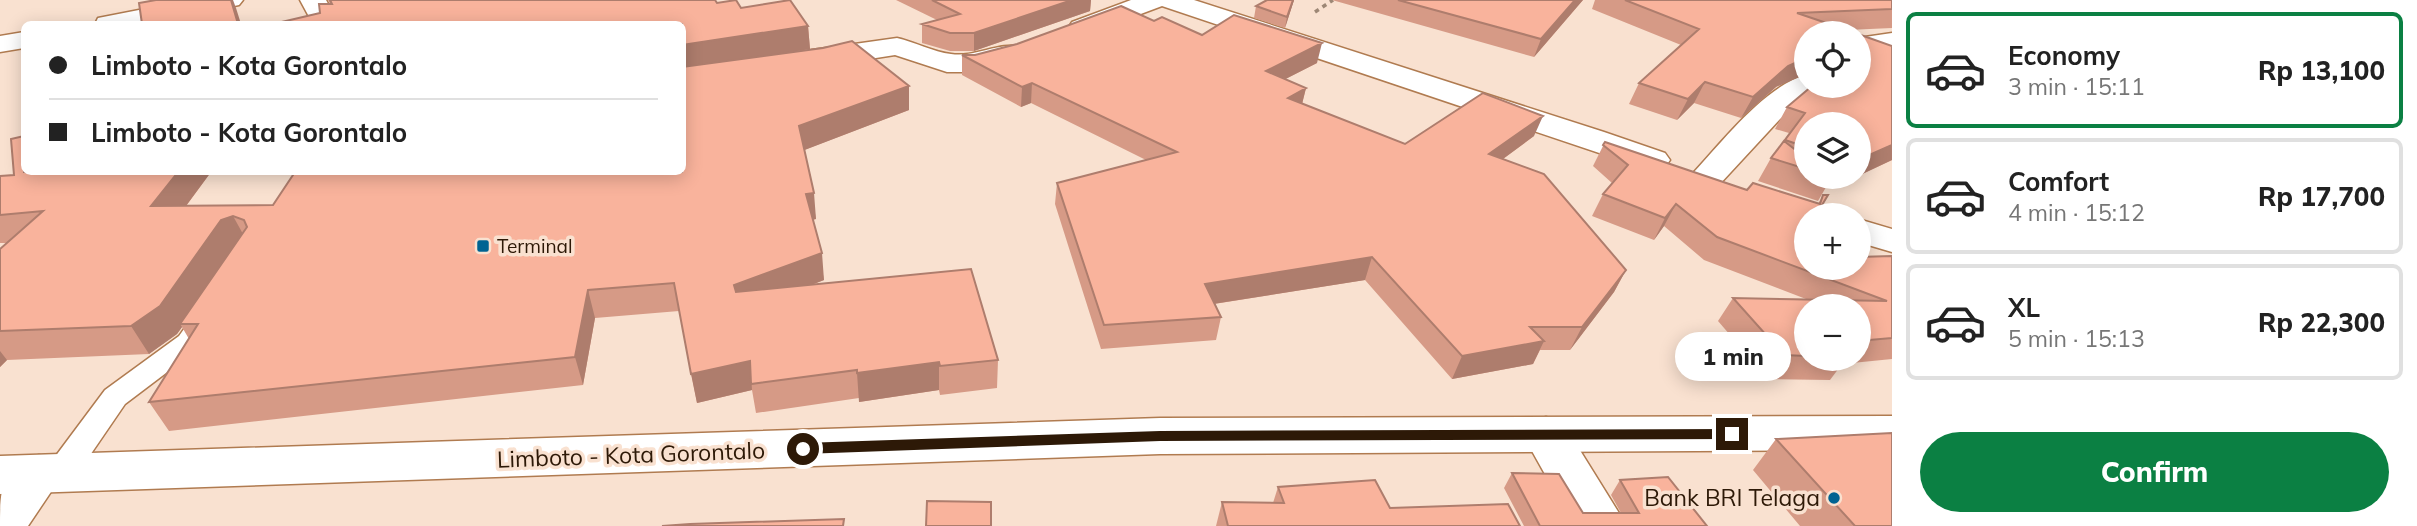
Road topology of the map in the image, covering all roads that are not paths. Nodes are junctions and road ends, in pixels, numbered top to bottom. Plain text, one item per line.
1 (230, 0) edge
2 (313, 0) edge
3 (1155, 0) edge
4 (1168, 0) edge
5 (123, 21) edge
6 (324, 21) edge
7 (21, 40) edge
8 (1892, 41) edge
9 (0, 44) edge
10 (1871, 44) edge
11 (788, 62) edge
12 (1794, 93) edge
13 (1706, 179) junction
14 (1742, 191) edge
15 (1871, 235) edge
16 (1892, 242) edge
17 (218, 298) edge
18 (1892, 433) edge
19 (1546, 435) junction
20 (33, 474) edge
21 (0, 524) edge
22 (1601, 526) edge

1 - 5 main road
2 - 6 main road
3 - 11 main road
4 - 13 main road
7 - 9 main road
8 - 10 main road
12 - 13 main road
13 - 14 main road
15 - 16 main road
17 - 20 lane
18 - 19 main road, Limboto - Kota Gorontalo
19 - 20 main road, Limboto - Kota Gorontalo
19 - 22 main road
20 - 21 main road

